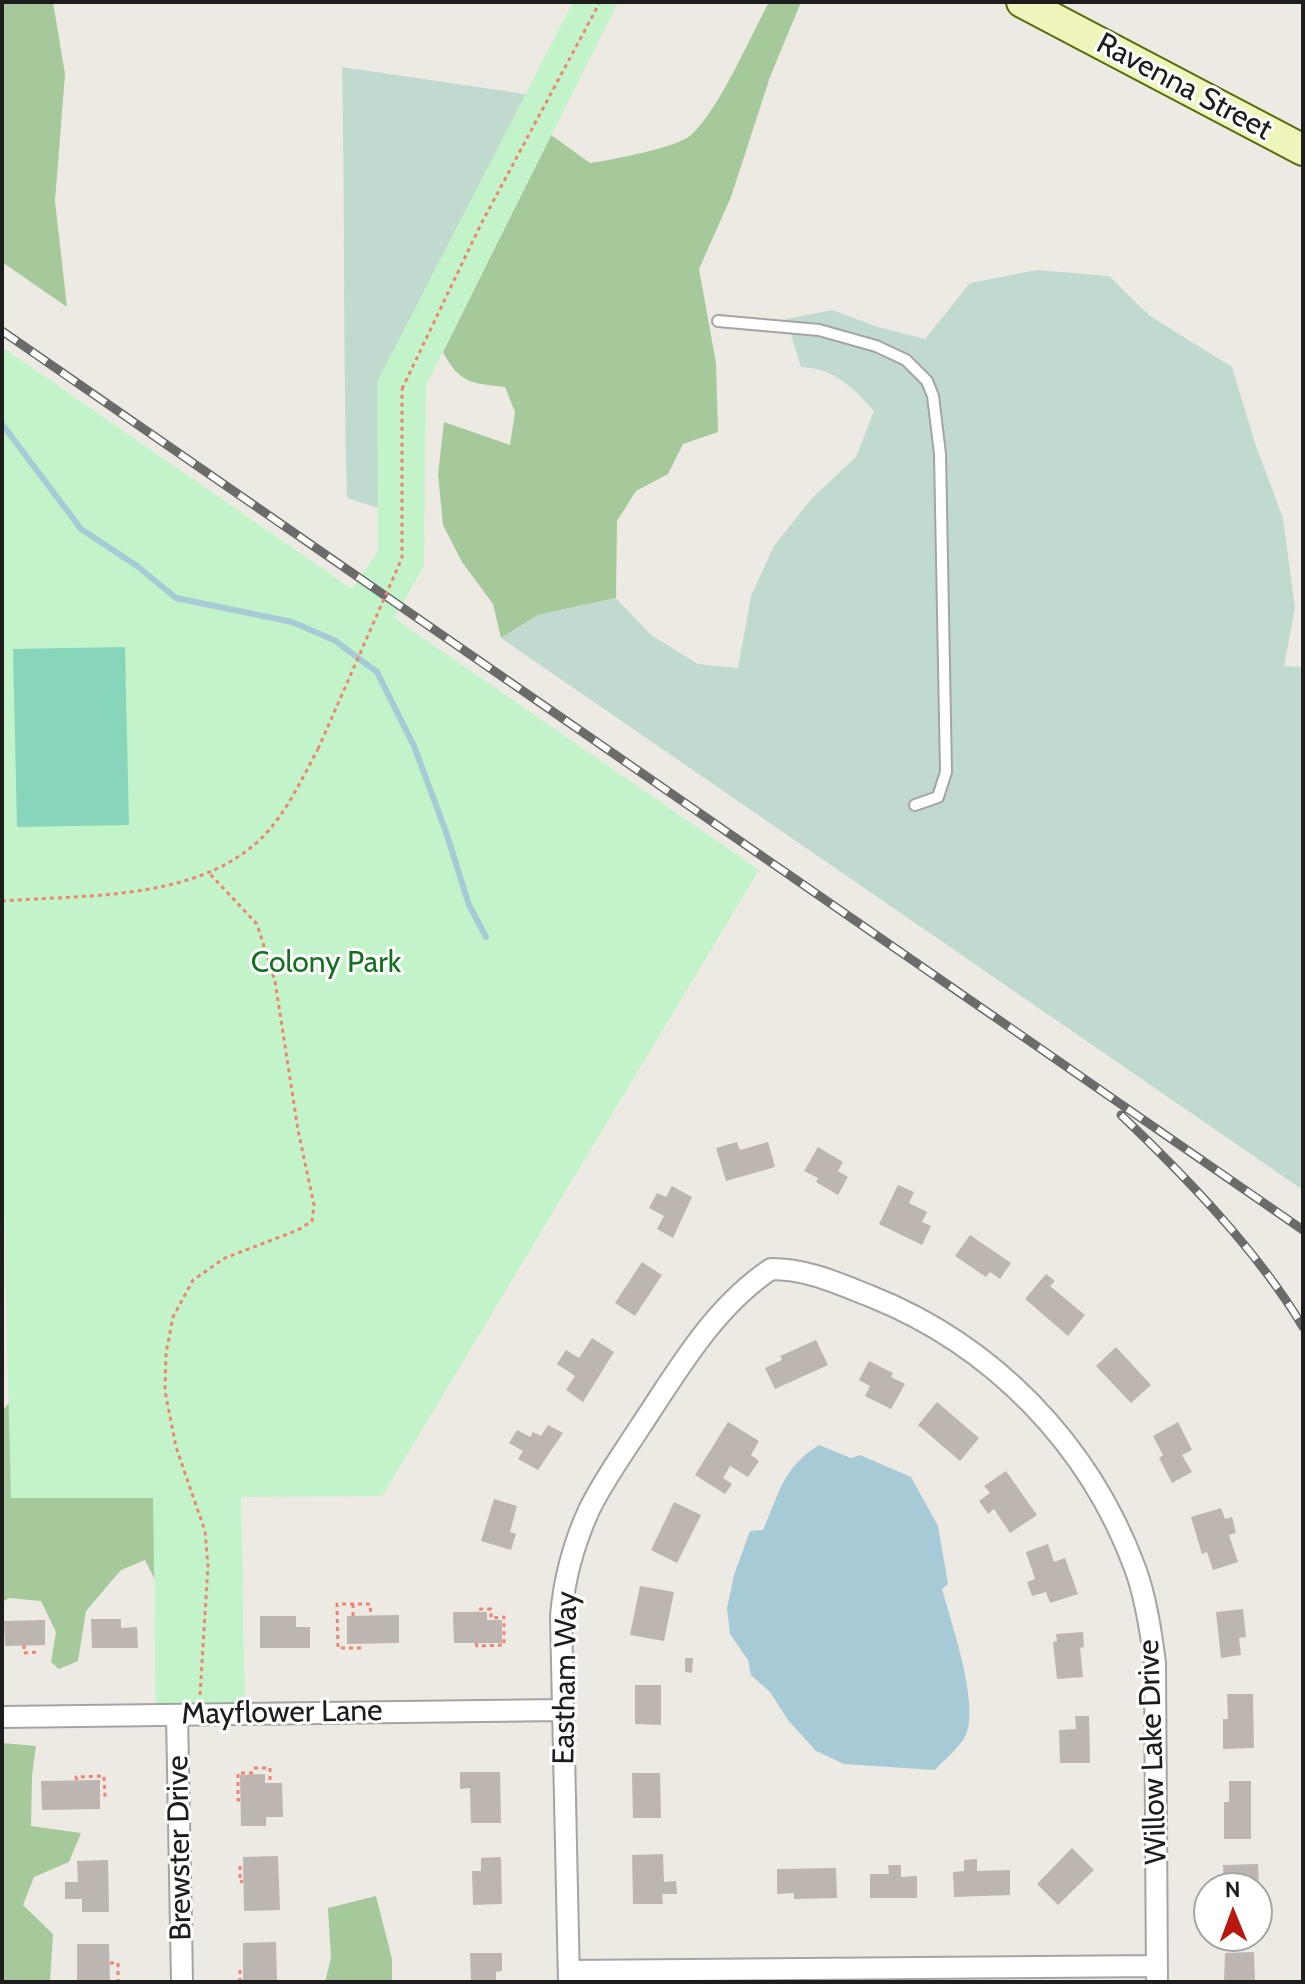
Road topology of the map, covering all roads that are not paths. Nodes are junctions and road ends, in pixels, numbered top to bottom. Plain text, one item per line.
1 (1022, 2) edge
2 (1303, 150) edge
3 (718, 321) dead end
4 (915, 805) dead end
5 (791, 1269) joint
6 (562, 1710) junction
7 (177, 1715) junction
8 (2, 1717) edge
9 (1157, 1974) edge
10 (569, 1977) edge
11 (182, 1982) edge

1 - 2 street, Ravenna Street
3 - 4 lane
5 - 6 street, Eastham Way
5 - 9 street, Willow Lake Drive
6 - 7 street, Mayflower Lane
6 - 10 street, Eastham Way
7 - 8 street, Mayflower Lane
7 - 11 street, Brewster Drive
9 - 10 street

